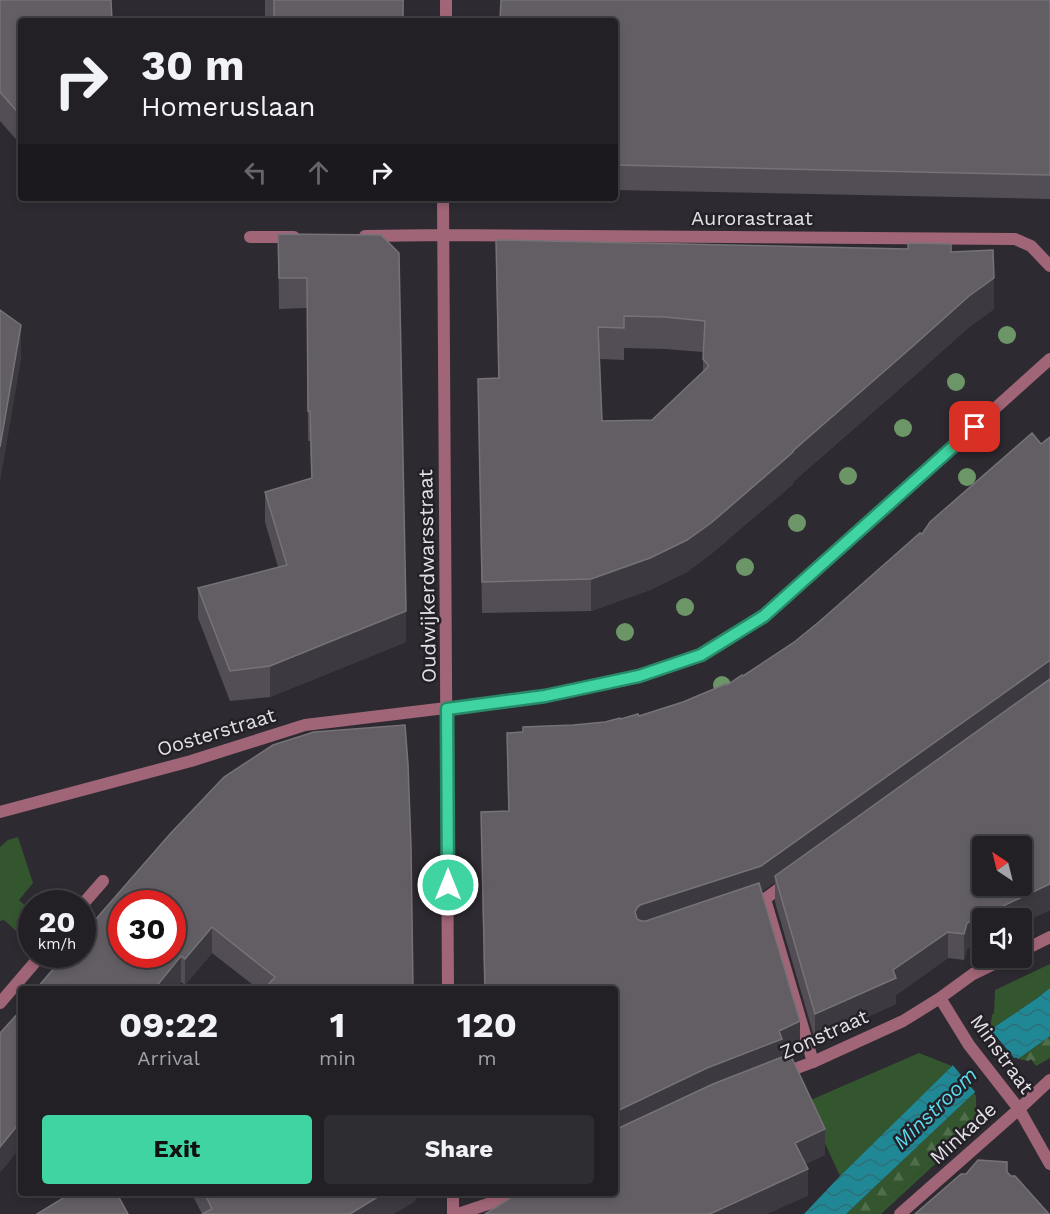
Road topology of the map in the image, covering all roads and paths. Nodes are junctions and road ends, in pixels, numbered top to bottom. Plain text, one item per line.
1 (446, 0) edge
2 (446, 18) edge
3 (444, 201) edge
4 (443, 235) junction
5 (352, 236) edge
6 (250, 237) dead end
7 (307, 237) edge
8 (1050, 266) edge
9 (1050, 359) edge
10 (447, 709) junction
11 (0, 812) edge
12 (802, 872) edge
13 (103, 881) dead end
14 (95, 890) edge
15 (765, 899) junction
16 (732, 910) edge
17 (1050, 937) edge
18 (1032, 946) edge
19 (30, 968) edge
20 (985, 968) edge
21 (448, 986) edge
22 (940, 998) junction
23 (0, 1003) edge
24 (813, 1062) junction
25 (772, 1078) edge
26 (1050, 1080) edge
27 (1019, 1109) junction
28 (1050, 1164) edge
29 (453, 1196) edge
30 (510, 1196) edge
31 (455, 1214) edge
32 (900, 1214) edge

1 - 2 street
3 - 4 street, Oudwijkerdwarsstraat
4 - 5 street
4 - 8 street, Aurorastraat
4 - 10 street, Oudwijkerdwarsstraat
6 - 7 street
9 - 10 street, Oosterstraat
10 - 11 street, Oosterstraat
10 - 21 street, Oudwijkerdwarsstraat
12 - 15 street
13 - 14 street
15 - 16 street
15 - 24 street
17 - 18 street
19 - 23 street
20 - 22 street, Zonstraat
22 - 24 street, Zonstraat
22 - 27 street, Minstraat
24 - 25 street, Zonstraat
26 - 27 street, Minkade
27 - 28 street, Minstraat
27 - 32 street, Minkade
29 - 31 street
30 - 31 street

